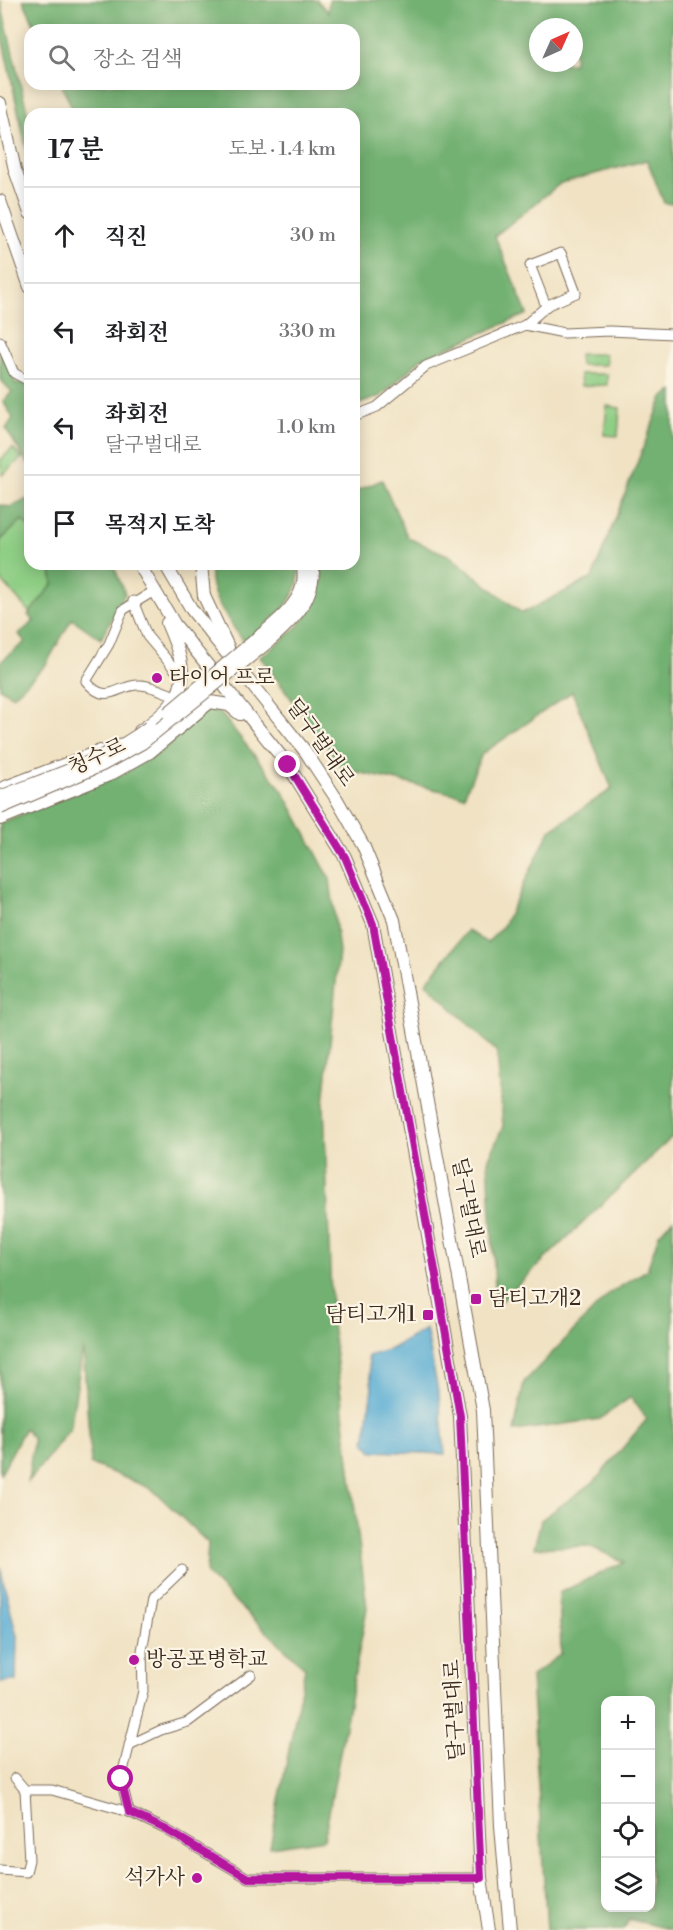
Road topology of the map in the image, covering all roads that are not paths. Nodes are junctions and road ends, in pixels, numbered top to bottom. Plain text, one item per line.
1 (0, 103) edge
2 (15, 170) junction
3 (24, 186) edge
4 (24, 196) edge
5 (1, 205) edge
6 (24, 270) edge
7 (546, 306) junction
8 (525, 325) junction
9 (673, 334) edge
10 (0, 341) edge
11 (24, 378) edge
12 (360, 413) edge
13 (141, 570) edge
14 (169, 570) edge
15 (202, 570) edge
16 (302, 570) edge
17 (313, 570) edge
18 (156, 595) junction
19 (133, 601) junction
20 (264, 638) junction
21 (250, 679) junction
22 (183, 680) junction
23 (178, 697) junction
24 (250, 717) junction
25 (0, 789) edge
26 (0, 797) edge
27 (0, 808) edge
28 (0, 819) edge
29 (182, 1570) dead end
30 (250, 1675) dead end
31 (129, 1745) junction
32 (15, 1778) dead end
33 (25, 1790) junction
34 (129, 1812) junction
35 (0, 1870) edge
36 (481, 1878) junction
37 (489, 1930) edge
38 (510, 1930) edge

1 - 2 main road
2 - 3 main road
2 - 4 main road
5 - 6 main road
7 - 7 street
7 - 8 street
8 - 9 street
8 - 12 street
10 - 11 street
13 - 18 main road, 달구벌대로
14 - 21 main road, 달구벌대로
15 - 21 main road
16 - 20 main road
17 - 20 main road
18 - 19 street
18 - 22 main road
18 - 24 main road, 달구벌대로
19 - 22 street
19 - 23 street
20 - 26 main road, bridge
20 - 27 main road, bridge
21 - 38 main road, 달구벌대로
22 - 23 main road
23 - 25 main road, 청수로
24 - 28 main road, 청수로
24 - 36 main road, 달구벌대로
29 - 31 street
30 - 31 street
31 - 34 street
32 - 33 street
33 - 34 street
33 - 35 street
34 - 36 street
36 - 37 main road, 달구벌대로

